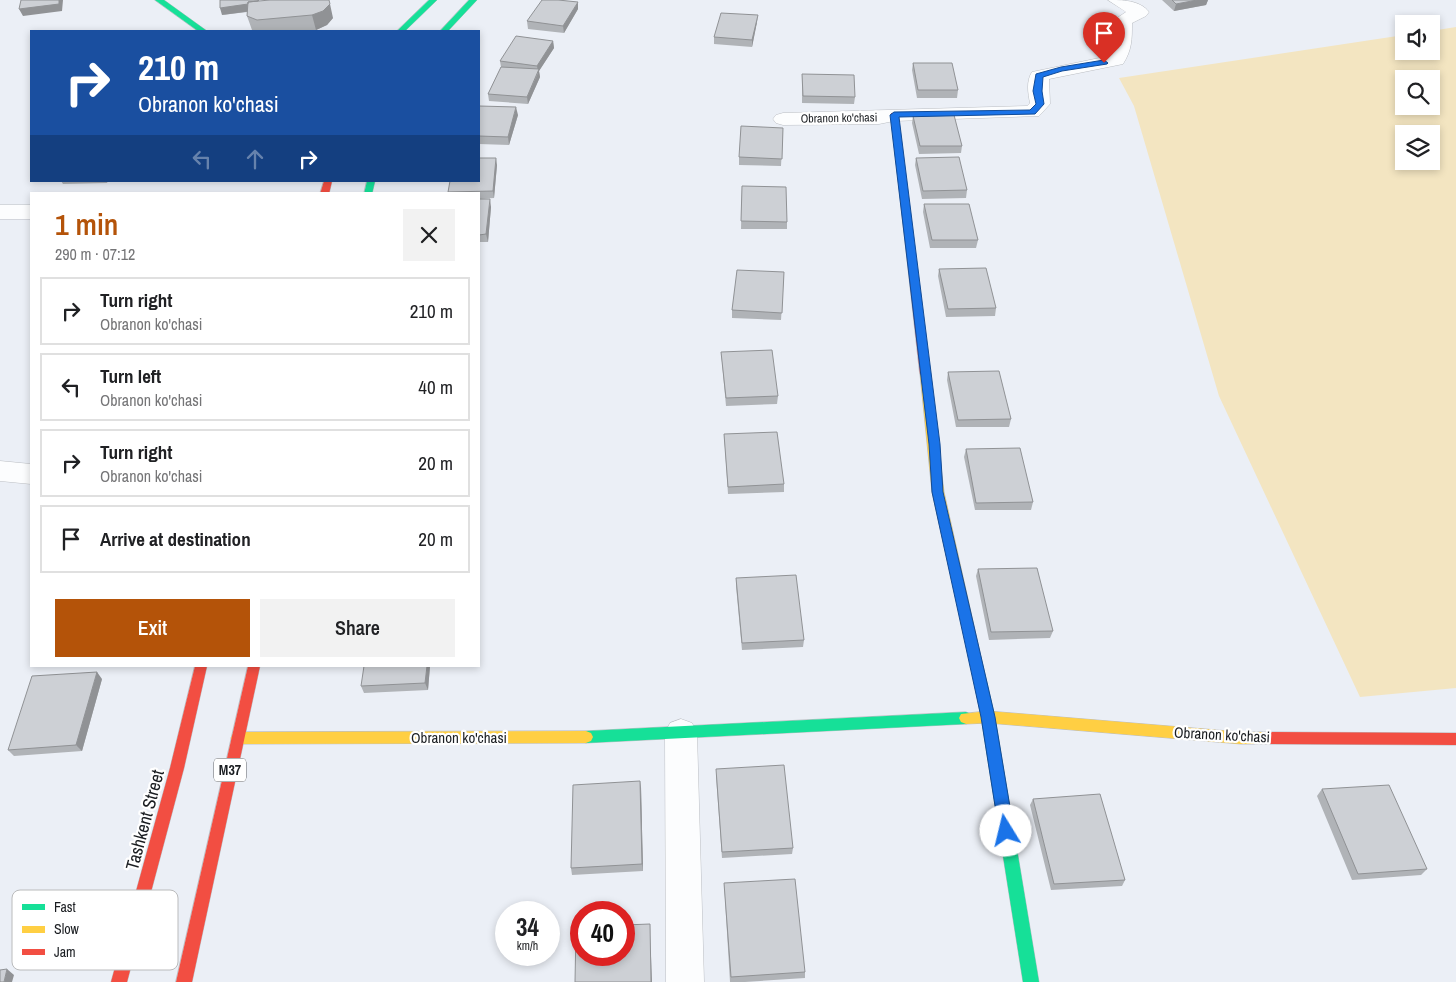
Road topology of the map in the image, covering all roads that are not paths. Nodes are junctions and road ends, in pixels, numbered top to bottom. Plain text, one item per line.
1 (159, 0) edge
2 (433, 0) edge
3 (473, 0) edge
4 (1117, 0) edge
5 (202, 30) edge
6 (402, 30) edge
7 (445, 30) edge
8 (894, 115) junction
9 (783, 118) dead end
10 (0, 212) edge
11 (30, 212) edge
12 (0, 471) edge
13 (30, 474) edge
14 (201, 667) edge
15 (254, 667) edge
16 (988, 717) junction
17 (681, 733) junction
18 (238, 738) junction
19 (1456, 739) edge
20 (144, 890) edge
21 (184, 982) edge
22 (685, 982) edge
23 (1031, 982) edge

1 - 5 main road
2 - 6 main road
3 - 7 main road
4 - 8 street, Obranon ko'chasi
8 - 9 street, Obranon ko'chasi
8 - 16 main road, Obranon ko'chasi
10 - 11 street
12 - 13 street
14 - 20 main road, Tashkent Street
15 - 18 main road, M37
16 - 17 main road, Obranon ko'chasi
16 - 19 main road, Obranon ko'chasi
16 - 23 main road, Obranon ko'chasi
17 - 18 main road, Obranon ko'chasi
17 - 22 street
18 - 21 main road, M37

